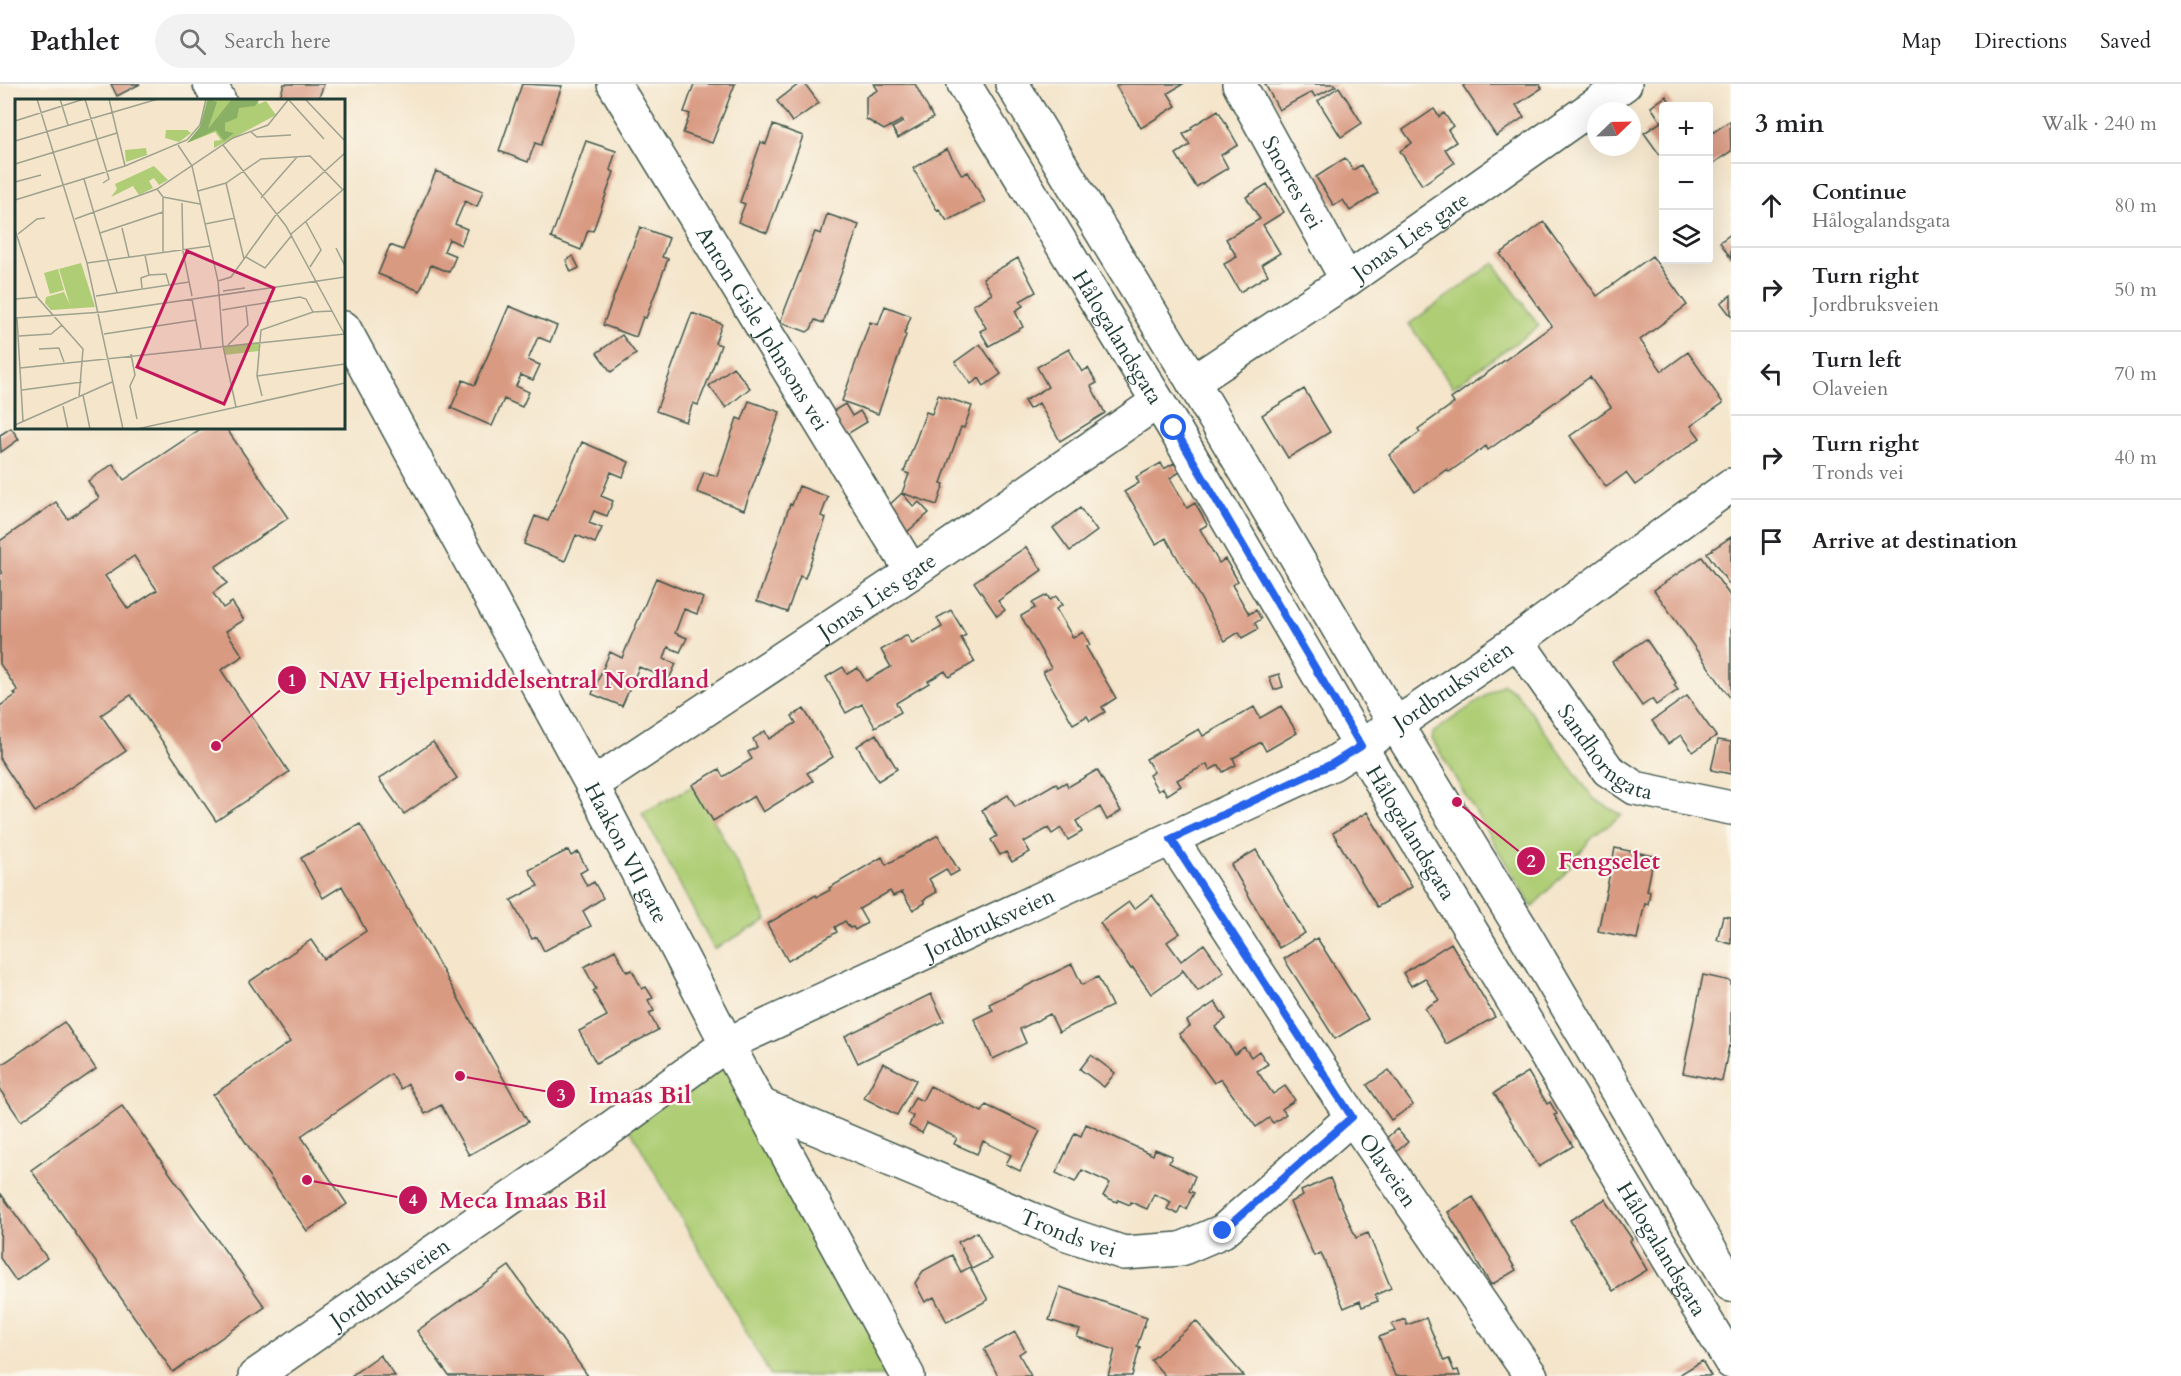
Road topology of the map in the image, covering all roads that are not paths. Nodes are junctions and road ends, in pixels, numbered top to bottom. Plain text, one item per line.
1 (210, 84) edge
2 (614, 84) edge
3 (964, 84) edge
4 (1012, 84) edge
5 (1239, 84) edge
6 (1625, 84) edge
7 (218, 99) edge
8 (1347, 280) junction
9 (345, 330) edge
10 (1193, 382) junction
11 (1158, 402) junction
12 (1731, 484) edge
13 (912, 572) junction
14 (1518, 641) junction
15 (1396, 724) junction
16 (1361, 746) junction
17 (592, 785) junction
18 (1731, 808) edge
19 (1171, 839) junction
20 (727, 1044) junction
21 (761, 1105) junction
22 (1352, 1117) junction
23 (1731, 1285) edge
24 (1731, 1362) edge
25 (255, 1376) edge
26 (908, 1376) edge
27 (1531, 1376) edge

1 - 7 street
2 - 13 street, Anton Gisle Johnsons vei
3 - 11 street, Hålogalandsgata
4 - 10 street, Hålogalandsgata
5 - 8 street, Snorres vei
6 - 8 street, Jonas Lies gate
8 - 10 street, Jonas Lies gate
9 - 17 street, Haakon VII gate
10 - 15 street, Hålogalandsgata
11 - 13 street, Jonas Lies gate
11 - 16 street, Hålogalandsgata
12 - 14 street, Jordbruksveien
13 - 17 street, Jonas Lies gate
14 - 15 street, Jordbruksveien
14 - 18 street, Sandhorngata
15 - 16 street, Jordbruksveien
15 - 23 street, Hålogalandsgata
16 - 19 street, Jordbruksveien
16 - 24 street, Hålogalandsgata
17 - 20 street, Haakon VII gate
19 - 20 street, Jordbruksveien
19 - 22 street, Olaveien
20 - 21 street, Haakon VII gate
20 - 25 street, Jordbruksveien
21 - 22 street, Tronds vei
21 - 26 street, Haakon VII gate
22 - 27 street, Olaveien

